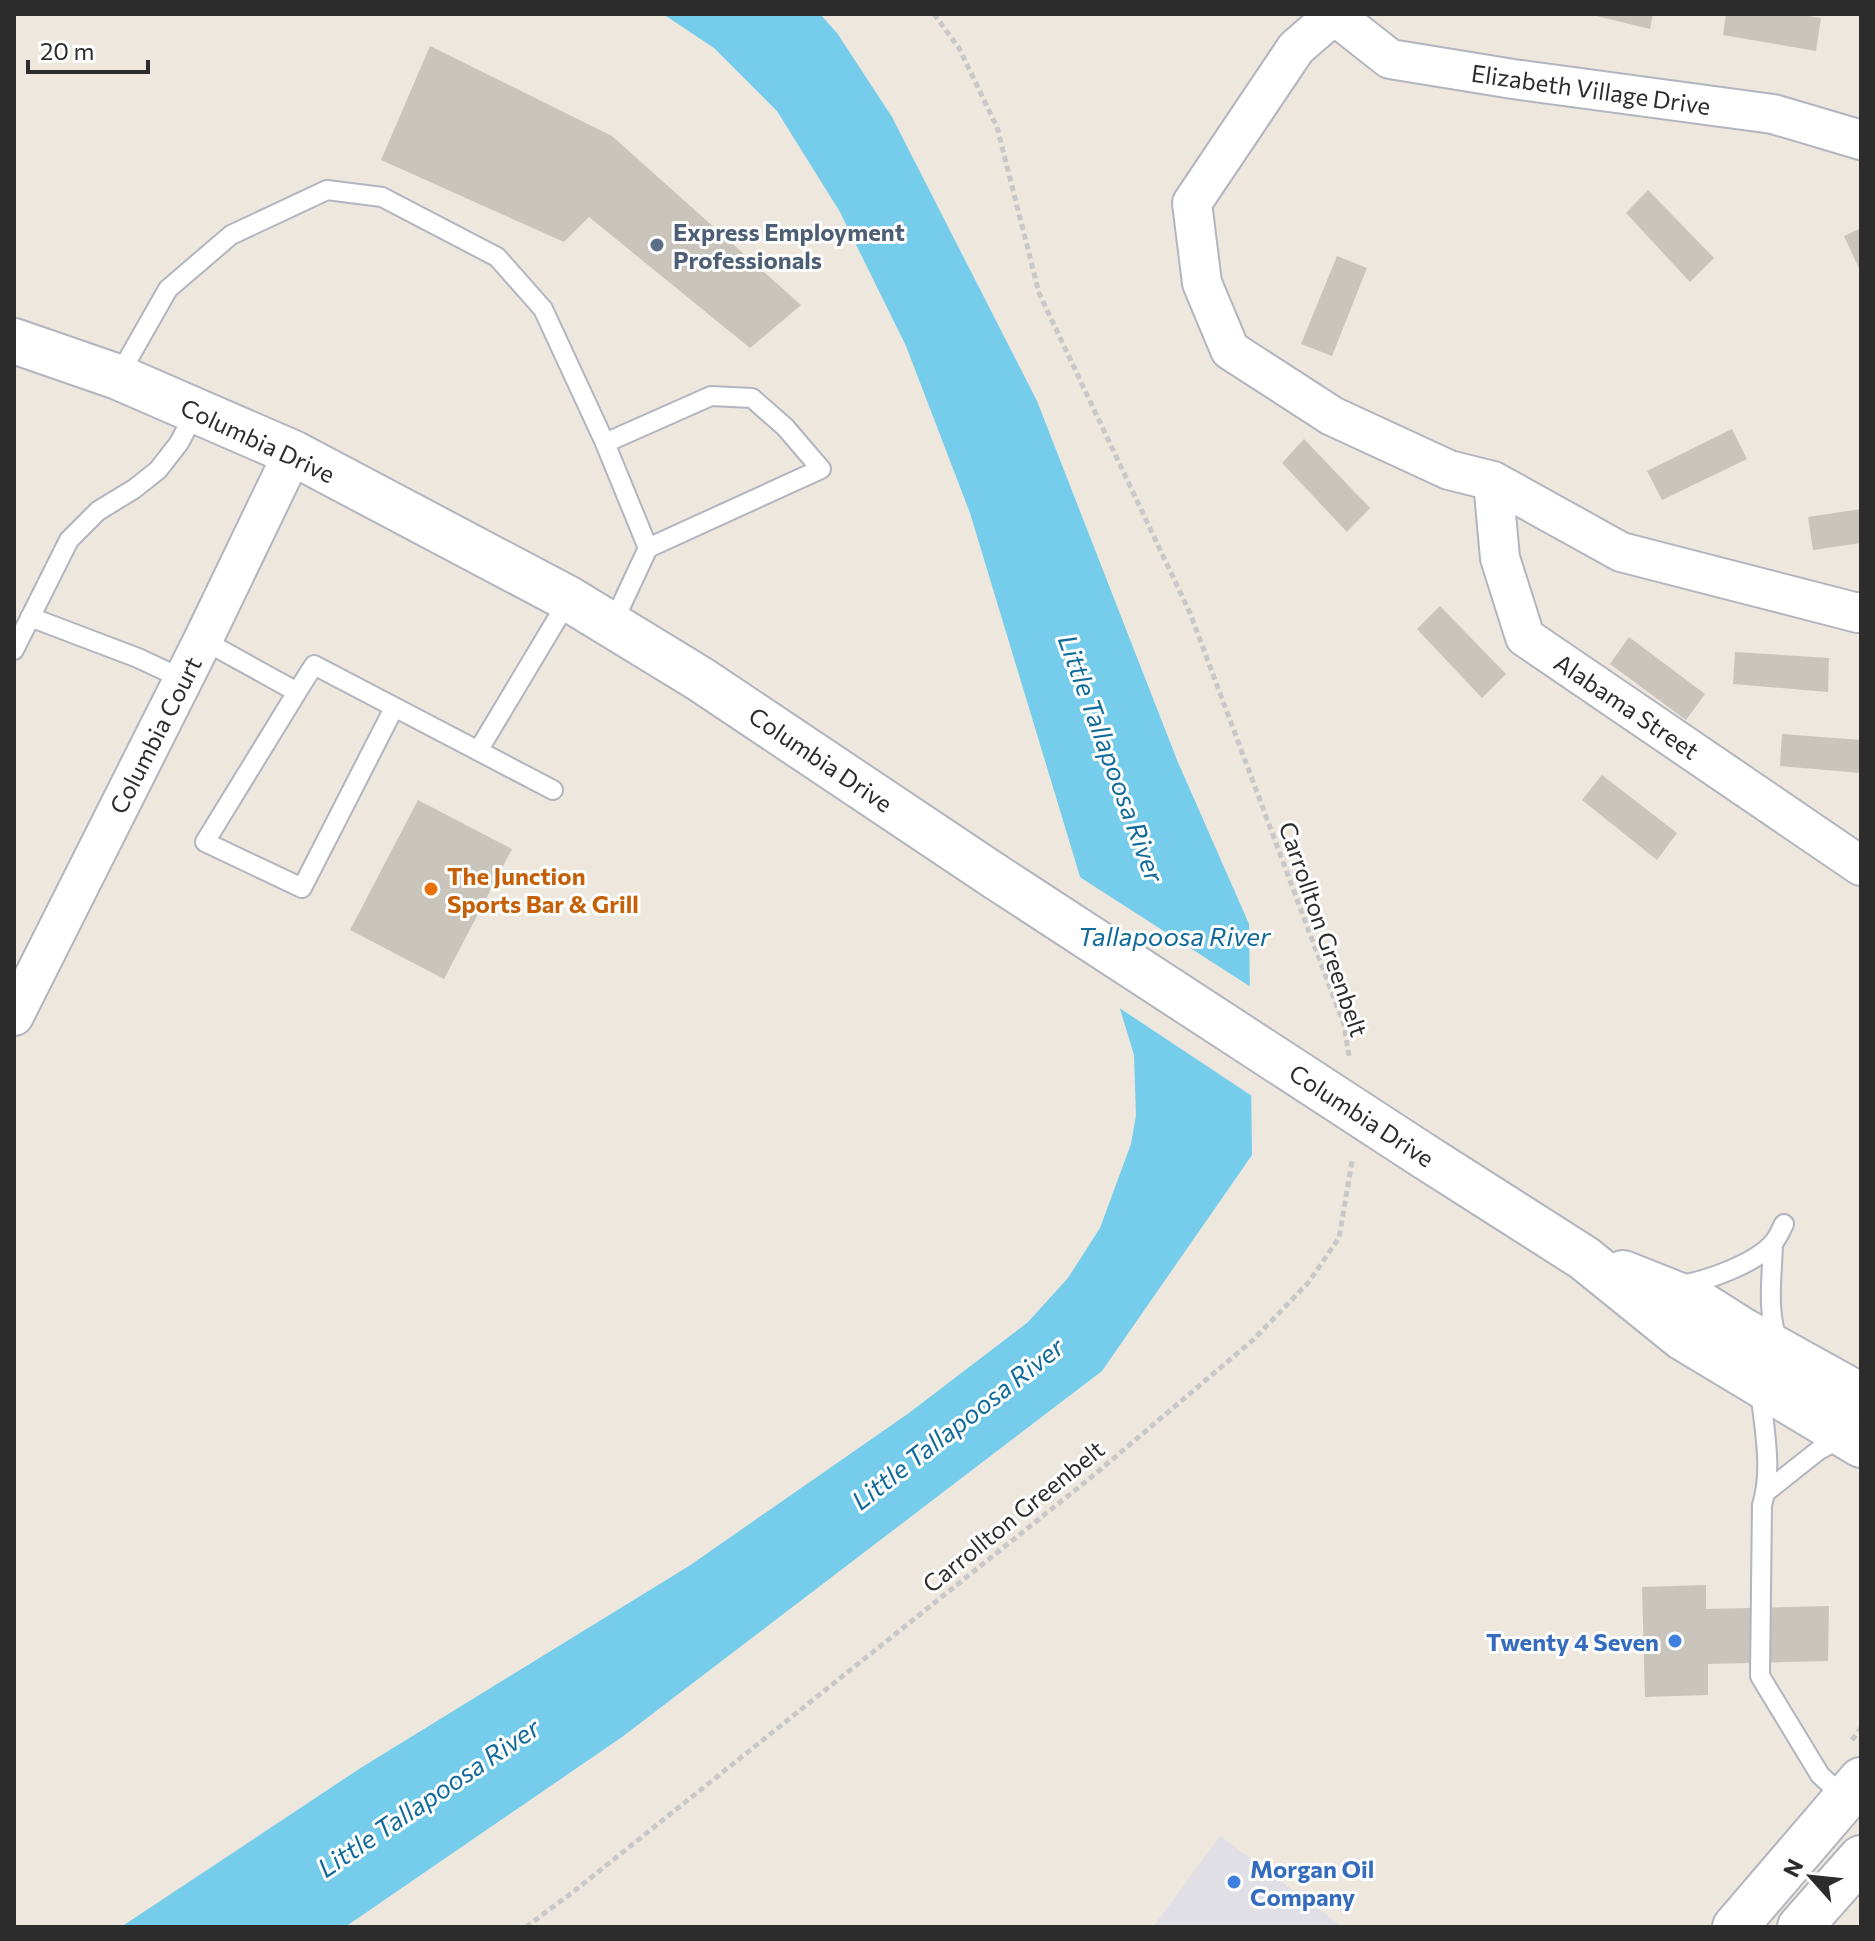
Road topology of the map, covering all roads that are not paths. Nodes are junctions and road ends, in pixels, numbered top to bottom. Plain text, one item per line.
1 (1334, 15) edge
2 (1861, 140) edge
3 (14, 341) edge
4 (118, 377) junction
5 (196, 411) junction
6 (605, 443) junction
7 (293, 453) junction
8 (1493, 481) junction
9 (648, 548) junction
10 (569, 599) junction
11 (1861, 612) edge
12 (30, 617) junction
13 (612, 625) junction
14 (203, 640) junction
15 (14, 650) edge
16 (183, 679) junction
17 (297, 692) junction
18 (394, 708) junction
19 (478, 751) junction
20 (553, 790) dead end
21 (1861, 866) edge
22 (14, 1016) edge
23 (1784, 1224) dead end
24 (1773, 1244) junction
25 (1584, 1258) junction
26 (1661, 1288) junction
27 (1772, 1369) junction
28 (1856, 1426) edge
29 (1766, 1492) junction
30 (1853, 1789) edge
31 (1861, 1858) edge
32 (1735, 1927) edge
33 (1800, 1927) edge

1 - 2 street, Elizabeth Village Drive
1 - 8 street
3 - 4 main road, Columbia Drive
4 - 5 main road, Columbia Drive
4 - 6 lane
5 - 7 main road, Columbia Drive
5 - 12 lane
6 - 9 lane
6 - 9 lane
7 - 10 main road, Columbia Drive
7 - 14 street, Columbia Court
8 - 11 street
8 - 21 street, Alabama Street
9 - 13 lane
10 - 13 main road, Columbia Drive
10 - 19 lane
12 - 15 lane
12 - 16 lane
13 - 25 main road, Columbia Drive, bridge
14 - 16 street, Columbia Court
14 - 17 lane
16 - 22 street, Columbia Court
17 - 18 lane
17 - 18 lane
18 - 19 lane
19 - 20 lane
23 - 24 lane
24 - 26 lane
24 - 27 lane
25 - 26 main road, Columbia Drive
25 - 27 main road, Columbia Drive
26 - 27 main road, Columbia Drive
27 - 28 main road, Columbia Drive
27 - 29 lane
28 - 29 lane
29 - 30 lane
30 - 32 main road
31 - 33 main road

